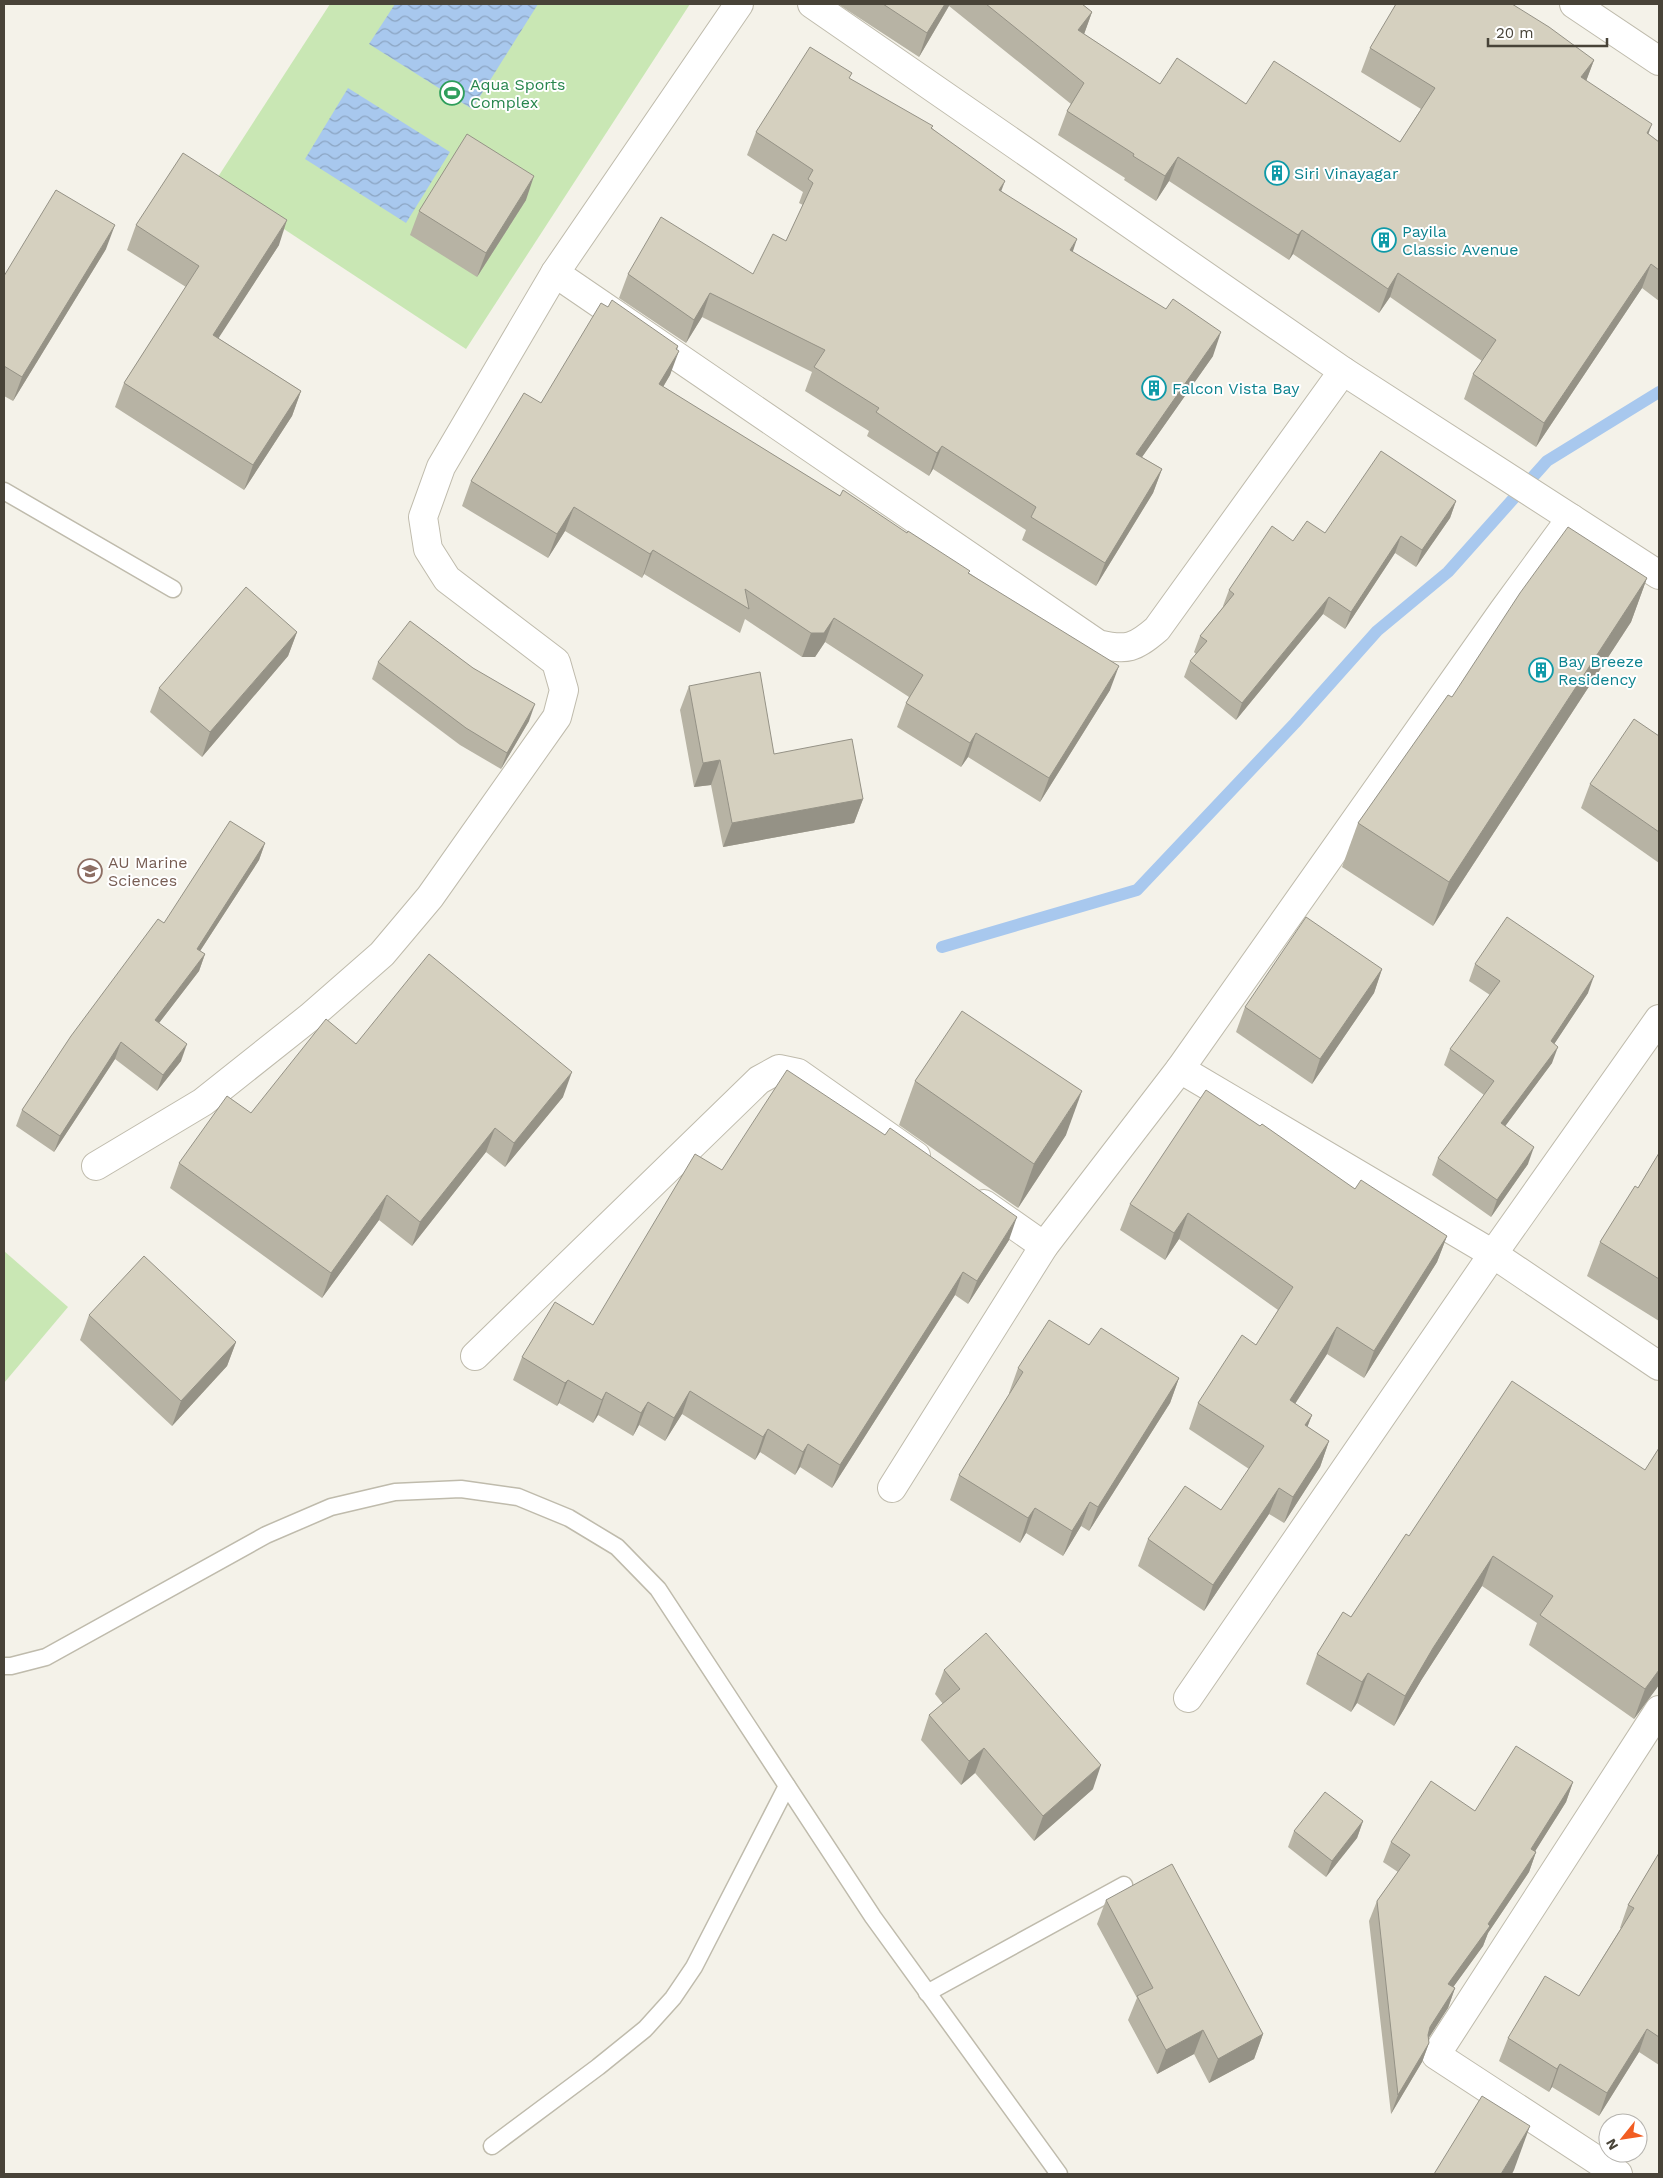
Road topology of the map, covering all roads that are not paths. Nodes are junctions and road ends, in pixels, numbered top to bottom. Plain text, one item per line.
1 (739, 4) edge
2 (812, 4) edge
3 (1574, 4) edge
4 (1659, 61) edge
5 (555, 273) junction
6 (1343, 371) junction
7 (4, 491) edge
8 (1571, 518) junction
9 (1659, 575) edge
10 (173, 589) dead end
11 (1659, 1019) edge
12 (1180, 1069) junction
13 (96, 1166) dead end
14 (933, 1168) edge
15 (965, 1190) edge
16 (1044, 1246) junction
17 (1493, 1254) junction
18 (475, 1356) dead end
19 (1659, 1366) edge
20 (892, 1488) dead end
21 (4, 1666) edge
22 (1188, 1698) dead end
23 (1659, 1710) edge
24 (787, 1786) junction
25 (1124, 1885) dead end
26 (927, 1993) junction
27 (492, 2146) dead end
28 (1059, 2174) edge
29 (1618, 2174) edge

1 - 5 street
2 - 6 street
3 - 4 street
5 - 6 street
5 - 13 street
6 - 8 street
7 - 10 lane
8 - 9 street
8 - 12 street
11 - 17 street
12 - 16 street
12 - 17 street
14 - 18 street
15 - 16 street
16 - 20 street
17 - 19 street
17 - 22 street
21 - 24 lane
23 - 29 street
24 - 26 lane
24 - 27 lane
25 - 26 lane
26 - 28 lane

